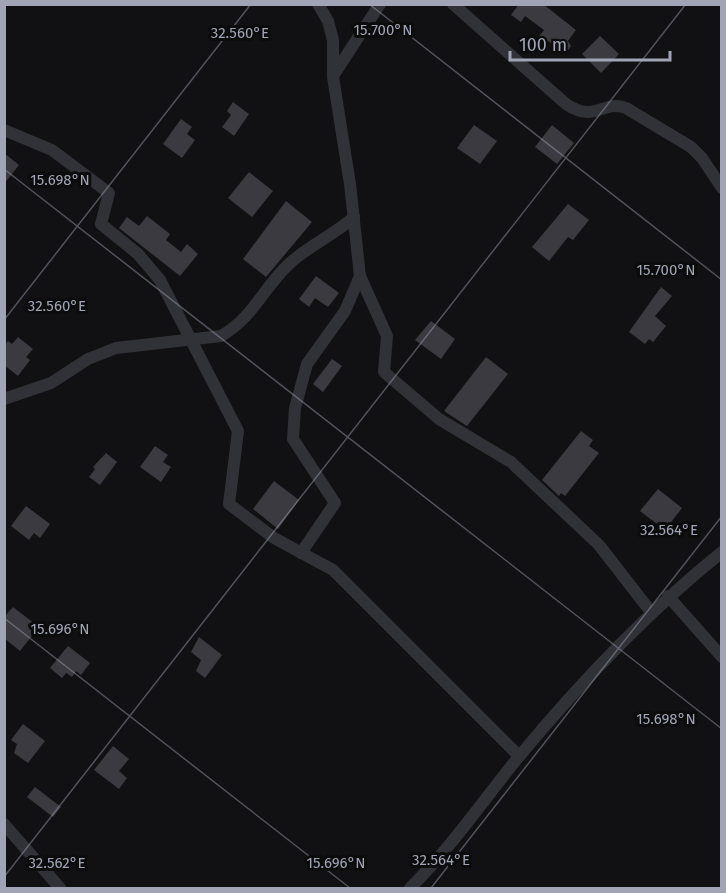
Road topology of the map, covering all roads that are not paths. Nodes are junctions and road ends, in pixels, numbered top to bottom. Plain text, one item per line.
1 (318, 4) edge
2 (380, 4) edge
3 (453, 4) edge
4 (333, 77) junction
5 (4, 130) edge
6 (722, 188) edge
7 (354, 218) junction
8 (360, 276) junction
9 (191, 338) junction
10 (4, 399) edge
11 (722, 552) edge
12 (301, 553) junction
13 (668, 596) junction
14 (651, 612) junction
15 (722, 657) edge
16 (519, 756) junction
17 (4, 824) edge
18 (60, 888) edge
19 (410, 888) edge

1 - 4 street
2 - 4 street
3 - 6 street
4 - 7 street
5 - 9 street
7 - 8 street
7 - 9 street
8 - 12 street
8 - 14 street
9 - 10 street
9 - 12 street
11 - 13 street
12 - 16 street
13 - 14 street
13 - 15 street
14 - 16 street
16 - 19 street
17 - 18 street

